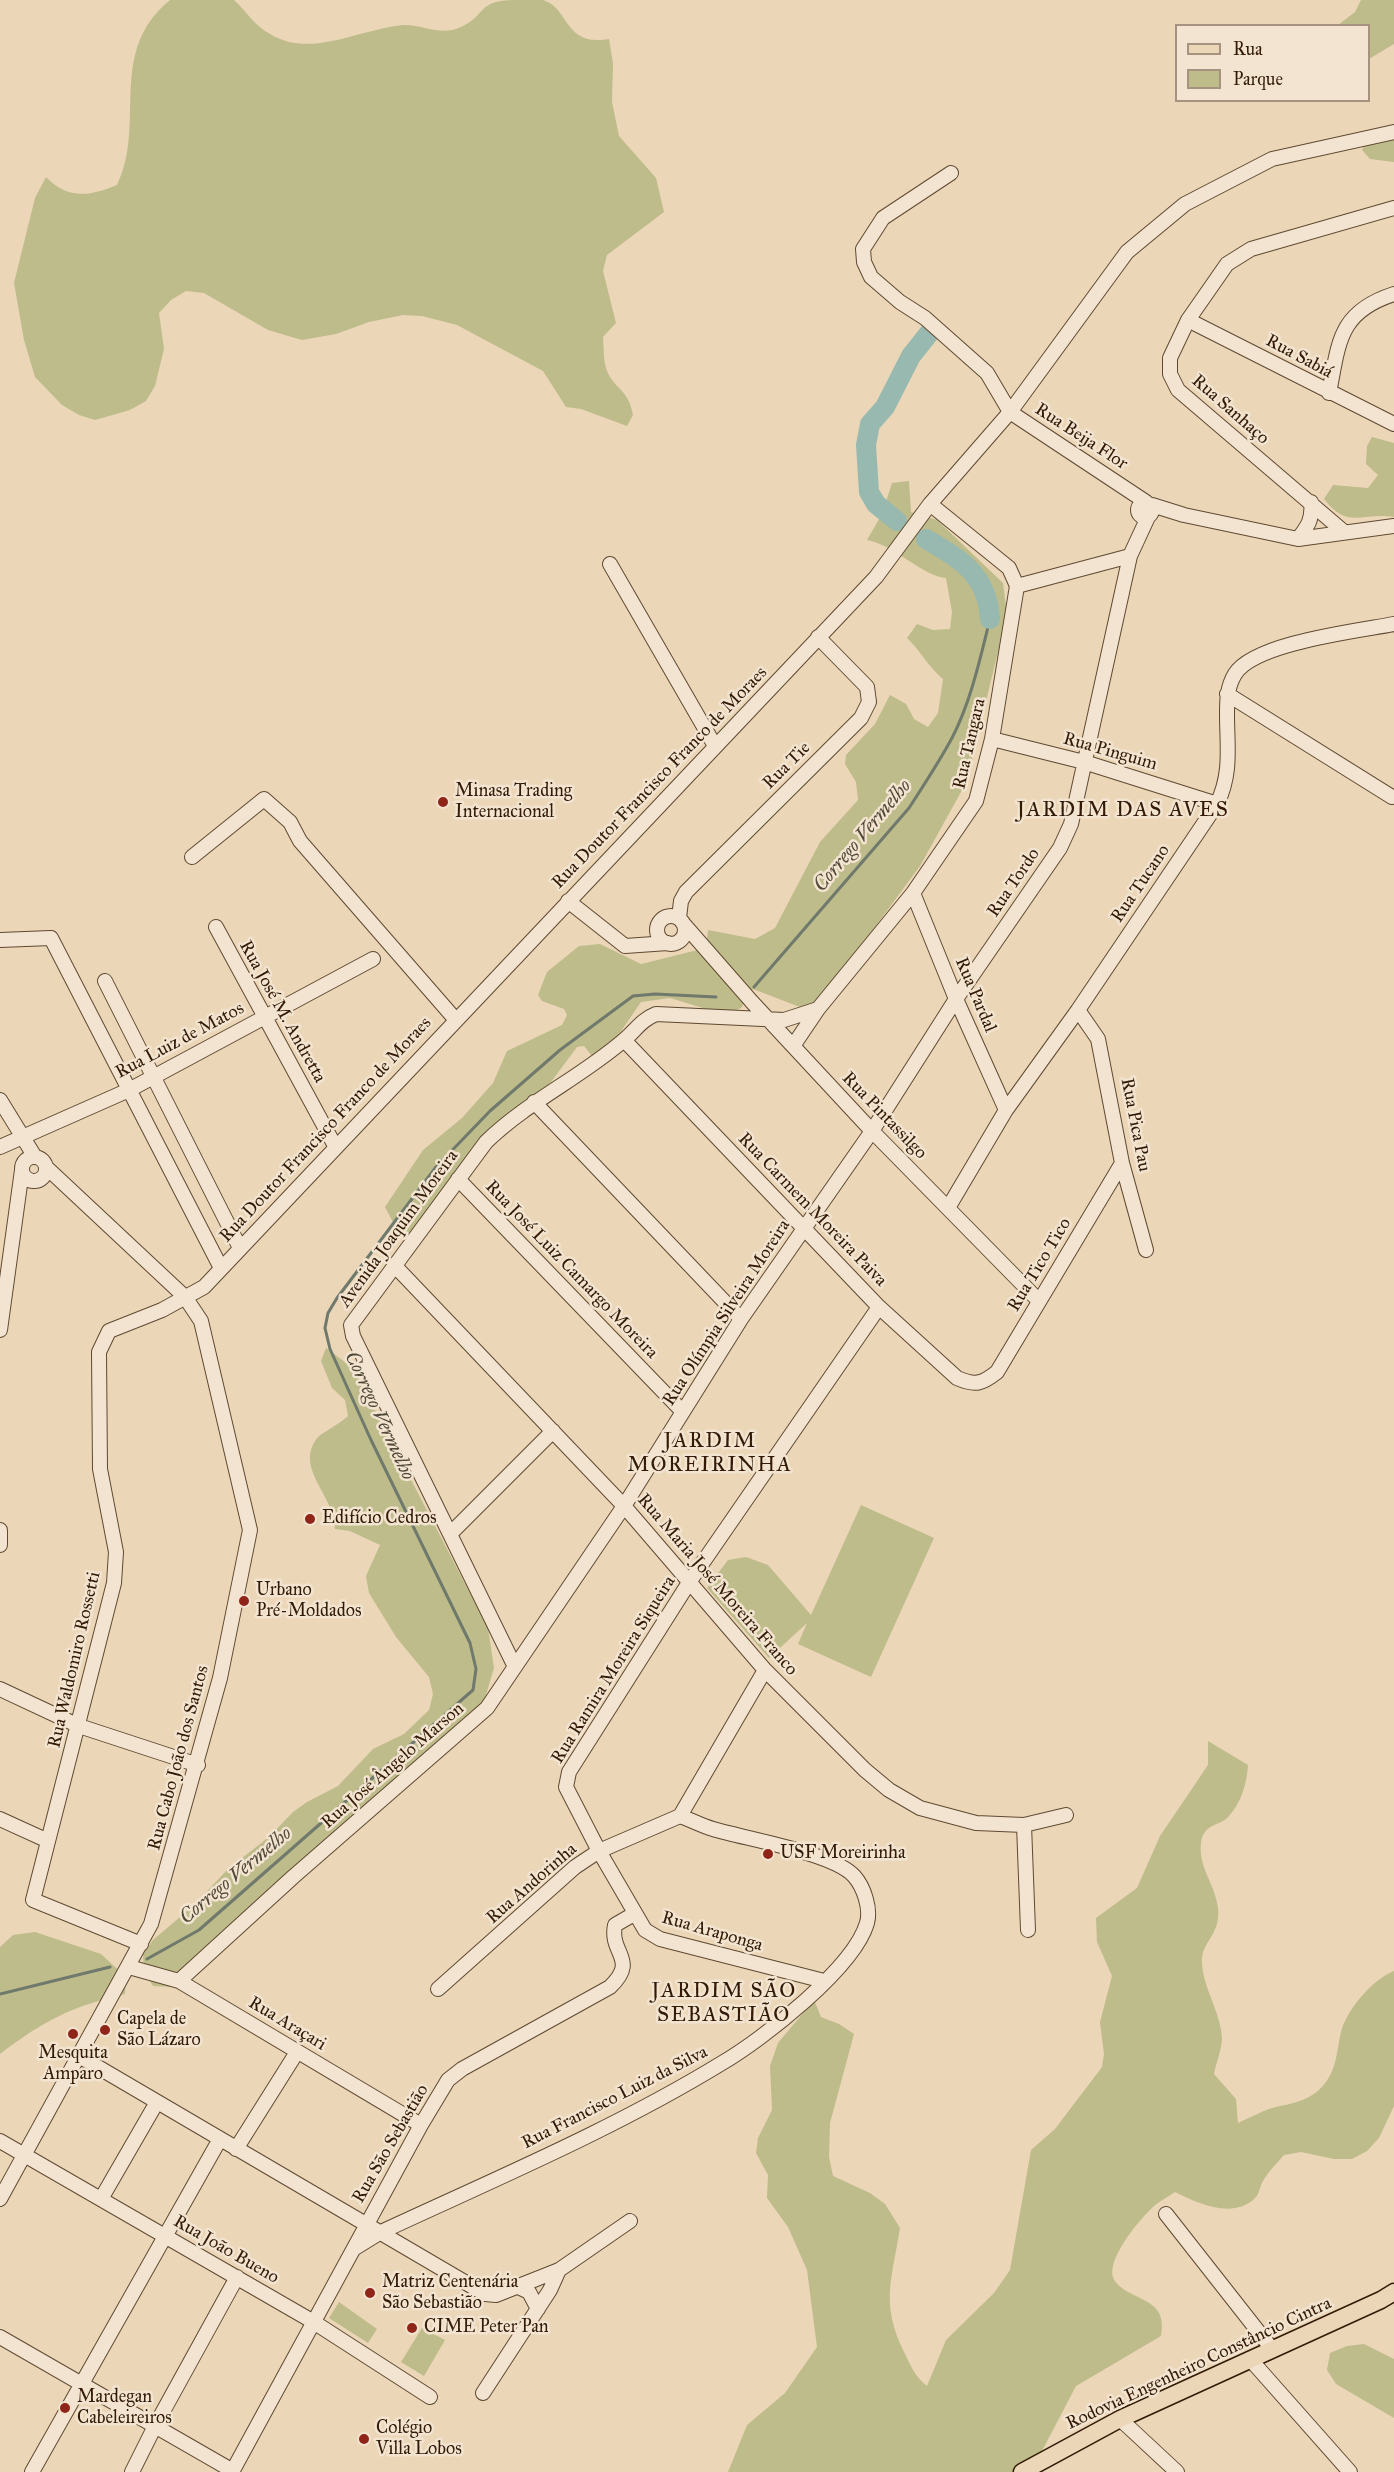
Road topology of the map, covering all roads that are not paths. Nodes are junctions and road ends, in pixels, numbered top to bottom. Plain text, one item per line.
1 (1394, 132) edge
2 (951, 173) dead end
3 (1394, 208) edge
4 (1394, 294) edge
5 (1188, 320) junction
6 (1329, 393) junction
7 (1010, 412) junction
8 (1394, 424) edge
9 (1311, 502) junction
10 (930, 504) junction
11 (1145, 509) junction
12 (1394, 526) edge
13 (1343, 531) junction
14 (1298, 538) junction
15 (1136, 539) junction
16 (1130, 556) junction
17 (1106, 563) junction
18 (610, 564) dead end
19 (1087, 566) junction
20 (1125, 584) junction
21 (1017, 586) junction
22 (1394, 624) edge
23 (818, 637) junction
24 (1227, 694) junction
25 (992, 739) junction
26 (715, 746) junction
27 (1084, 762) junction
28 (1392, 796) dead end
29 (1217, 804) junction
30 (192, 856) dead end
31 (913, 893) junction
32 (568, 901) junction
33 (681, 920) junction
34 (216, 927) dead end
35 (657, 927) junction
36 (0, 940) edge
37 (673, 942) junction
38 (632, 947) junction
39 (708, 951) junction
40 (373, 959) dead end
41 (105, 981) dead end
42 (956, 999) junction
43 (752, 1002) junction
44 (818, 1009) junction
45 (1078, 1010) junction
46 (265, 1017) junction
47 (455, 1019) junction
48 (735, 1020) junction
49 (770, 1020) junction
50 (624, 1040) junction
51 (793, 1046) junction
52 (154, 1076) junction
53 (129, 1090) junction
54 (0, 1100) edge
55 (534, 1102) junction
56 (1006, 1110) junction
57 (872, 1131) junction
58 (19, 1138) junction
59 (335, 1146) junction
60 (0, 1147) edge
61 (1122, 1163) junction
62 (22, 1167) junction
63 (39, 1171) junction
64 (458, 1179) junction
65 (19, 1191) junction
66 (948, 1208) junction
67 (804, 1228) junction
68 (240, 1248) junction
69 (1146, 1250) dead end
70 (395, 1266) junction
71 (221, 1268) junction
72 (3, 1291) edge
73 (185, 1297) junction
74 (1039, 1301) junction
75 (879, 1307) junction
76 (741, 1319) junction
77 (0, 1329) edge
78 (986, 1382) joint
79 (683, 1412) junction
80 (553, 1431) junction
81 (624, 1506) junction
82 (0, 1530) edge
83 (450, 1534) junction
84 (0, 1545) edge
85 (690, 1581) junction
86 (515, 1667) junction
87 (765, 1670) junction
88 (0, 1689) edge
89 (80, 1726) junction
90 (198, 1765) junction
91 (680, 1815) junction
92 (1066, 1815) dead end
93 (0, 1819) edge
94 (1024, 1825) junction
95 (46, 1840) junction
96 (599, 1851) junction
97 (634, 1914) junction
98 (1028, 1930) dead end
99 (141, 1944) junction
100 (129, 1967) junction
101 (796, 1974) junction
102 (179, 1981) junction
103 (824, 1982) junction
104 (438, 1989) dead end
105 (799, 2004) junction
106 (297, 2052) junction
107 (79, 2056) junction
108 (157, 2102) junction
109 (420, 2125) junction
110 (220, 2139) junction
111 (0, 2141) edge
112 (236, 2149) junction
113 (25, 2156) junction
114 (0, 2199) edge
115 (101, 2199) junction
116 (1166, 2214) dead end
117 (630, 2221) dead end
118 (366, 2225) junction
119 (381, 2232) junction
120 (165, 2236) junction
121 (355, 2248) junction
122 (559, 2270) junction
123 (237, 2277) junction
124 (516, 2286) junction
125 (1394, 2292) edge
126 (538, 2308) junction
127 (312, 2321) junction
128 (0, 2337) edge
129 (1272, 2349) junction
130 (1250, 2359) junction
131 (82, 2384) junction
132 (483, 2393) dead end
133 (430, 2397) dead end
134 (1120, 2419) junction
135 (154, 2426) junction
136 (232, 2471) edge
137 (32, 2472) edge
138 (132, 2472) edge
139 (1022, 2472) edge
140 (1177, 2472) edge
141 (1350, 2472) edge

1 - 7 street, Rua Doutor Francisco Franco de Moraes
2 - 7 street
3 - 5 street, Rua Sanhaço
4 - 6 street
5 - 6 street, Rua Sabiá
5 - 9 street, Rua Sanhaço
6 - 8 street, Rua Sabiá
7 - 10 street, Rua Doutor Francisco Franco de Moraes
7 - 11 street, Rua Beija Flor
9 - 13 street, Rua Sanhaço
9 - 14 street
10 - 21 street
10 - 23 street, Rua Doutor Francisco Franco de Moraes
11 - 14 street
11 - 15 street, Rua Tordo
12 - 13 street
13 - 14 street
15 - 16 street, Rua Tordo
15 - 19 street
16 - 17 street
16 - 20 street, Rua Tordo
17 - 19 street
17 - 20 street
18 - 26 street
19 - 21 street
20 - 27 street, Rua Tordo
21 - 25 street, Rua Tangara
22 - 24 street, Rua Tucano
23 - 26 street, Rua Doutor Francisco Franco de Moraes
23 - 33 street, Rua Tie
24 - 28 street
24 - 29 street, Rua Tucano
25 - 27 street, Rua Pinguim
25 - 31 street, Rua Tangara
26 - 32 street, Rua Doutor Francisco Franco de Moraes
27 - 29 street, Rua Pinguim
27 - 42 street, Rua Tordo
29 - 45 street, Rua Tucano
30 - 47 street
31 - 42 street, Rua Pardal
31 - 44 street, Rua Tangara
32 - 38 street
32 - 47 street, Rua Doutor Francisco Franco de Moraes
33 - 35 street
33 - 37 street
33 - 39 street, Rua Pintassilgo
34 - 46 street, Rua José M. Andretta
35 - 37 street
35 - 38 street
36 - 53 street
37 - 38 street
37 - 39 street
39 - 43 street, Rua Pintassilgo
40 - 46 street, Rua Luiz de Matos
41 - 52 street
42 - 56 street, Rua Pardal
42 - 57 street, Rua Tordo
43 - 48 street
43 - 49 street, Rua Pintassilgo
44 - 49 street, Avenida Joaquim Moreira
44 - 51 street, Rua Tangara
45 - 56 street, Rua Tucano
45 - 61 street, Rua Pica Pau
46 - 52 street, Rua Luiz de Matos
46 - 59 street, Rua José M. Andretta
47 - 59 street, Rua Doutor Francisco Franco de Moraes
48 - 49 street, Avenida Joaquim Moreira
48 - 50 street, Avenida Joaquim Moreira
49 - 51 street, Rua Pintassilgo
50 - 55 street, Avenida Joaquim Moreira
50 - 67 street, Rua Carmem Moreira Paiva
51 - 57 street, Rua Pintassilgo
52 - 53 street, Rua Luiz de Matos
52 - 68 street
53 - 58 street, Rua Luiz de Matos
53 - 71 street
54 - 58 street
55 - 64 street, Avenida Joaquim Moreira
55 - 76 street
56 - 66 street, Rua Tucano
57 - 66 street, Rua Pintassilgo
57 - 67 street, Rua Olímpia Silveira Moreira
58 - 60 street, Rua Luiz de Matos
58 - 62 street
58 - 63 street, Rua Cabo João dos Santos
59 - 68 street, Rua Doutor Francisco Franco de Moraes
61 - 69 street, Rua Pica Pau
61 - 74 street, Rua Tico Tico
62 - 63 street
62 - 65 street
63 - 65 street
63 - 73 street, Rua Cabo João dos Santos
64 - 70 street, Avenida Joaquim Moreira
64 - 79 street, Rua José Luiz Camargo Moreira
65 - 72 street
66 - 74 street, Rua Pintassilgo
67 - 75 street, Rua Carmem Moreira Paiva
67 - 76 street, Rua Olímpia Silveira Moreira
68 - 71 street, Rua Doutor Francisco Franco de Moraes
70 - 80 street, Rua Maria José Moreira Franco
70 - 83 street, Avenida Joaquim Moreira
71 - 73 street, Rua Doutor Francisco Franco de Moraes
72 - 77 street
73 - 89 street, Rua Waldomiro Rossetti
73 - 90 street, Rua Cabo João dos Santos
74 - 78 street, Rua Tico Tico
75 - 78 street, Rua Carmem Moreira Paiva
75 - 85 street, Rua Ramira Moreira Siqueira
76 - 79 street, Rua Olímpia Silveira Moreira
79 - 81 street, Rua Olímpia Silveira Moreira
80 - 81 street, Rua Maria José Moreira Franco
80 - 83 street
81 - 85 street, Rua Maria José Moreira Franco
81 - 86 street, Rua Olímpia Silveira Moreira
82 - 84 street
83 - 86 street, Avenida Joaquim Moreira
85 - 87 street, Rua Maria José Moreira Franco
85 - 96 street, Rua Ramira Moreira Siqueira
86 - 102 street, Rua José Ângelo Marson
87 - 91 street
87 - 94 street, Rua Maria José Moreira Franco
88 - 89 street
89 - 90 street
89 - 95 street, Rua Waldomiro Rossetti
90 - 99 street, Rua Cabo João dos Santos
91 - 96 street, Rua Andorinha
91 - 103 street, Rua Francisco Luiz da Silva
92 - 94 street, Rua Maria José Moreira Franco
93 - 95 street
94 - 98 street
95 - 99 street, Rua Waldomiro Rossetti
96 - 97 street, Rua Araponga
96 - 104 street, Rua Andorinha
97 - 101 street, Rua Araponga
97 - 109 street, Rua São Sebastião
99 - 100 street, Rua Cabo João dos Santos
100 - 102 street, Rua Araçari
100 - 107 street, Rua Cabo João dos Santos
101 - 103 street, Rua Araponga
101 - 105 street
102 - 106 street, Rua Araçari
103 - 105 street, Rua Francisco Luiz da Silva
105 - 119 street, Rua Francisco Luiz da Silva
106 - 109 street, Rua Araçari
106 - 112 street
107 - 108 street
107 - 113 street, Rua Cabo João dos Santos
108 - 110 street
108 - 115 street
109 - 118 street, Rua São Sebastião
110 - 112 street
110 - 120 street
111 - 113 street, Rua João Bueno
112 - 118 street
113 - 114 street, Rua Cabo João dos Santos
113 - 115 street, Rua João Bueno
115 - 120 street, Rua João Bueno
116 - 129 street
117 - 122 street
118 - 119 street
118 - 121 street, Rua São Sebastião
119 - 121 street, Rua Francisco Luiz da Silva
119 - 124 street
120 - 123 street, Rua João Bueno
120 - 131 street
121 - 127 street, Rua São Sebastião
122 - 124 street
122 - 126 street
123 - 127 street, Rua João Bueno
123 - 135 street
124 - 126 street
125 - 129 main road, Rodovia Engenheiro Constâncio Cintra
126 - 132 street
127 - 133 street, Rua João Bueno
127 - 136 street, Rua São Sebastião
128 - 131 street
129 - 130 main road, Rodovia Engenheiro Constâncio Cintra
130 - 134 main road, Rodovia Engenheiro Constâncio Cintra
130 - 141 street
131 - 135 street
131 - 137 street
134 - 139 main road, Rodovia Engenheiro Constâncio Cintra
134 - 140 street
135 - 136 street
135 - 138 street

